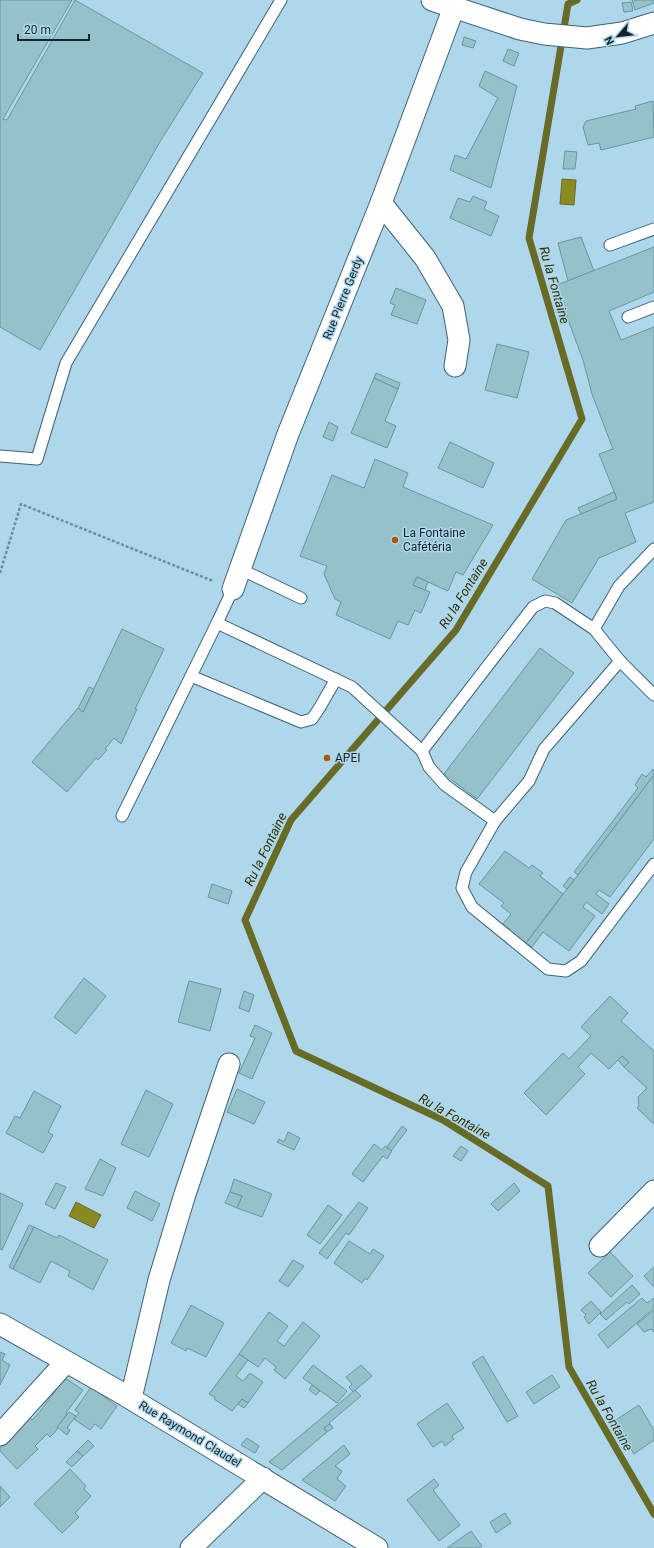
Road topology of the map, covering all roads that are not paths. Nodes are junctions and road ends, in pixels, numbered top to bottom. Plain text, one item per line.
1 (281, 0) edge
2 (432, 0) edge
3 (454, 7) junction
4 (653, 26) edge
5 (381, 203) junction
6 (654, 229) edge
7 (610, 245) dead end
8 (654, 307) edge
9 (628, 317) dead end
10 (456, 366) dead end
11 (0, 456) edge
12 (654, 549) edge
13 (240, 569) junction
14 (233, 589) joint
15 (301, 598) dead end
16 (217, 623) junction
17 (594, 629) junction
18 (620, 661) junction
19 (191, 676) junction
20 (336, 679) junction
21 (654, 695) edge
22 (422, 751) junction
23 (122, 816) dead end
24 (496, 821) junction
25 (654, 864) edge
26 (230, 1064) dead end
27 (654, 1191) edge
28 (600, 1246) dead end
29 (0, 1324) edge
30 (66, 1362) junction
31 (131, 1398) junction
32 (0, 1435) edge
33 (264, 1478) junction
34 (191, 1548) edge
35 (377, 1548) edge

1 - 11 lane
2 - 3 street
3 - 4 street
3 - 5 street, Rue Pierre Gerdy
5 - 10 street
5 - 13 street, Rue Pierre Gerdy
6 - 7 lane
8 - 9 lane
12 - 17 lane
13 - 14 street, Rue Pierre Gerdy
13 - 15 lane
14 - 16 lane
16 - 19 lane
16 - 20 lane
17 - 18 lane
17 - 22 lane
18 - 21 lane
18 - 24 lane
19 - 20 lane
19 - 23 lane
20 - 22 lane
22 - 24 lane
24 - 25 lane
26 - 31 street
27 - 28 street
29 - 30 street, Rue Raymond Claudel
30 - 31 street, Rue Raymond Claudel
30 - 32 street
31 - 33 street, Rue Raymond Claudel
33 - 34 street
33 - 35 street, Rue Raymond Claudel

